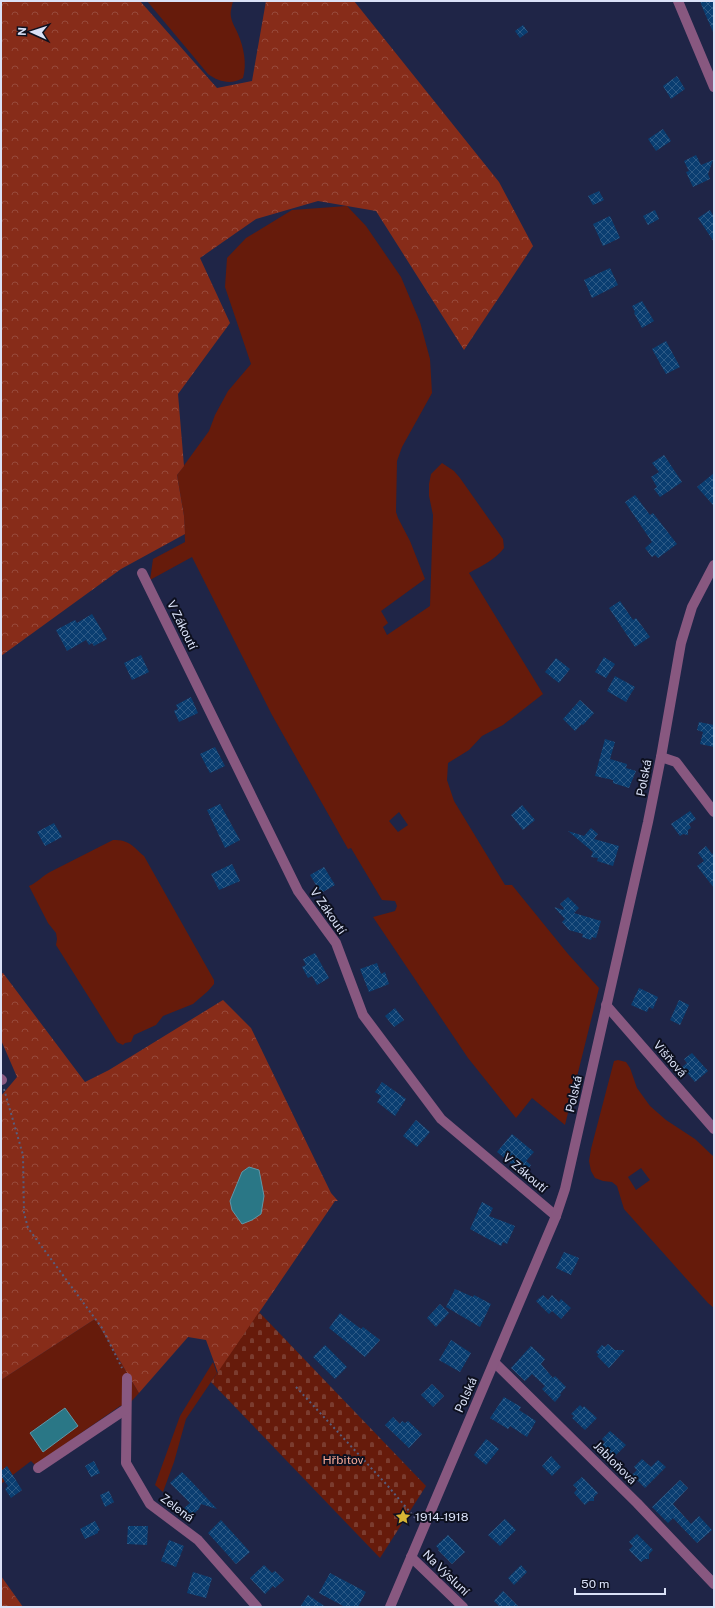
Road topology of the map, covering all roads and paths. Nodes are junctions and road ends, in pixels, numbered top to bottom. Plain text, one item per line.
1 (678, 1) edge
2 (714, 87) edge
3 (714, 565) edge
4 (142, 573) dead end
5 (661, 757) junction
6 (714, 812) edge
7 (606, 1005) junction
8 (1, 1080) edge
9 (714, 1130) edge
10 (556, 1216) junction
11 (494, 1363) junction
12 (127, 1378) joint
13 (296, 1386) dead end
14 (126, 1409) junction
15 (38, 1468) dead end
16 (424, 1527) junction
17 (411, 1558) junction
18 (714, 1584) edge
19 (257, 1607) edge
20 (390, 1607) edge
21 (463, 1607) edge

1 - 2 street
3 - 5 street, Polská
4 - 10 street, V Zákoutí
5 - 6 street
5 - 7 street, Polská
7 - 9 street, Višňová
7 - 10 street, Polská
8 - 12 path
10 - 11 street, Polská
11 - 16 street, Polská
11 - 18 street, Jabloňová
12 - 14 street, Zelená
13 - 16 path
14 - 15 street
14 - 19 street, Zelená
16 - 17 street, Polská
17 - 20 street, Polská
17 - 21 street, Na Výsluní

